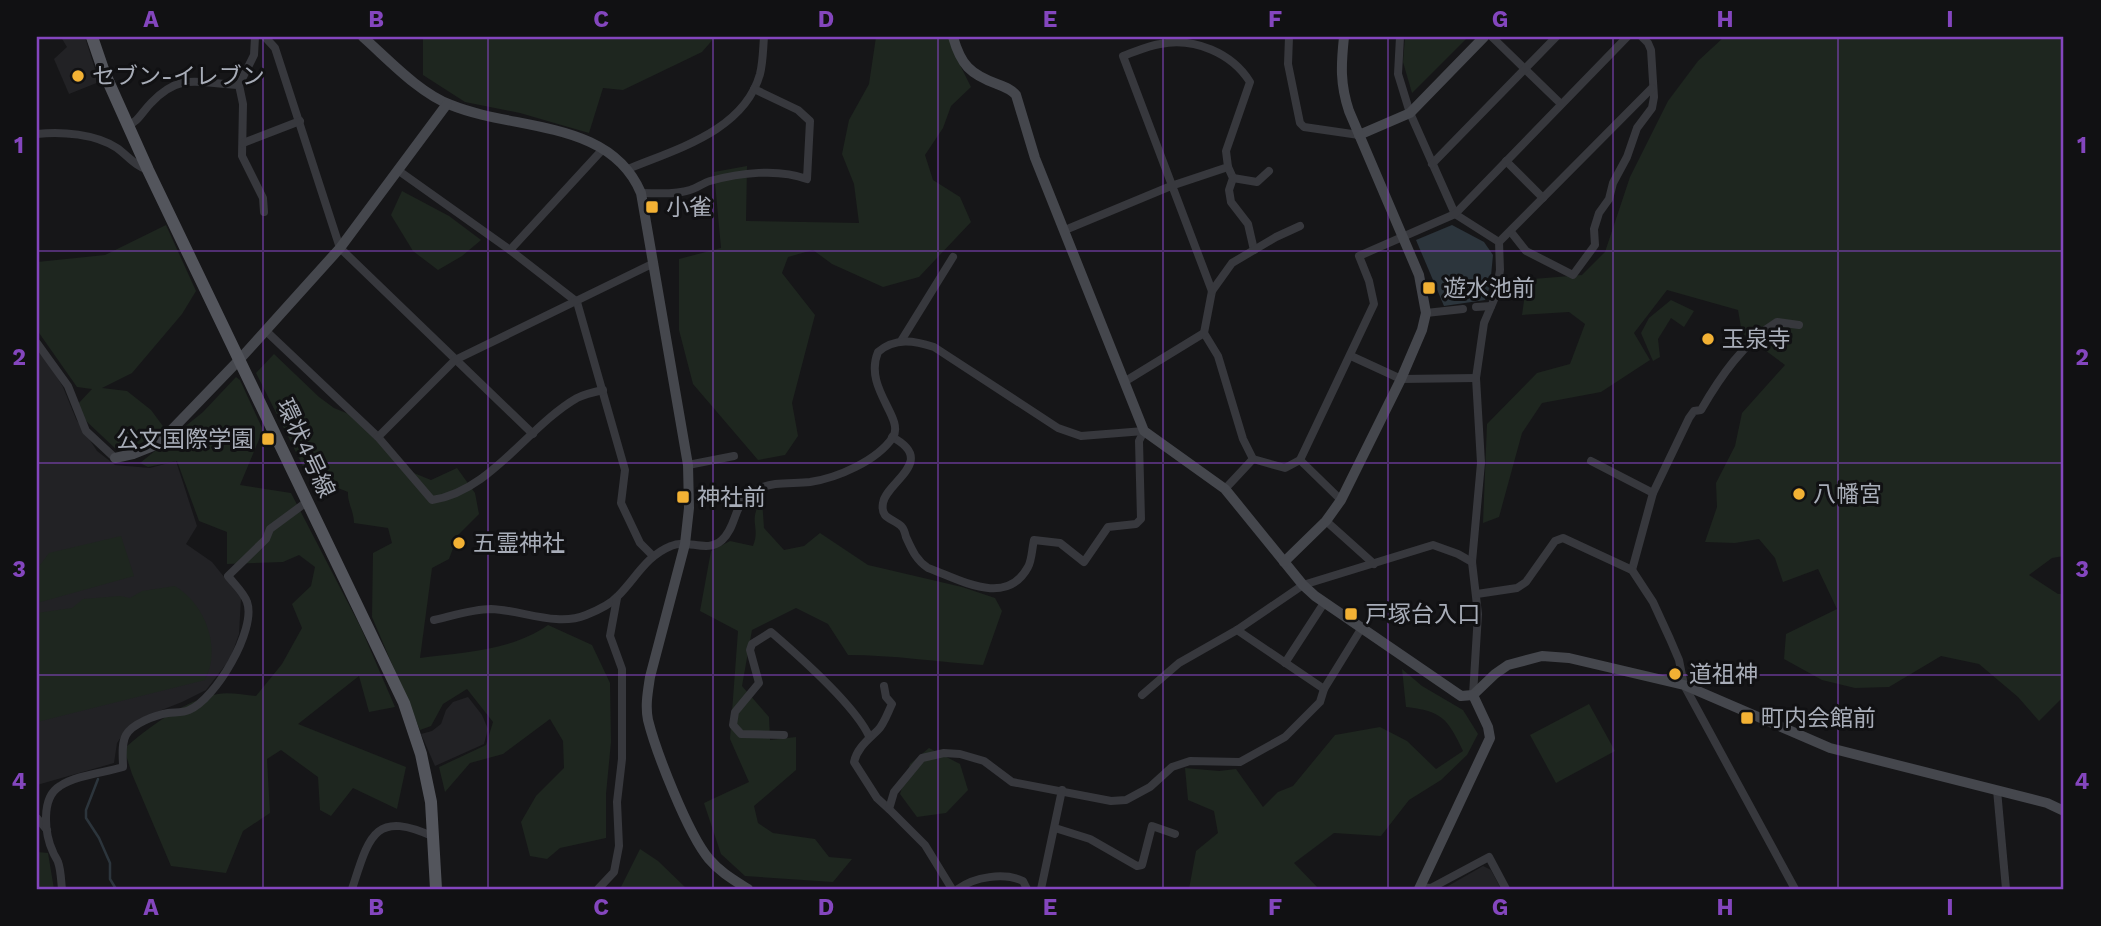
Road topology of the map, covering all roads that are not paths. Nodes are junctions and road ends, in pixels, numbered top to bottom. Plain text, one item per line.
1 (92, 37) edge
2 (255, 37) edge
3 (265, 37) edge
4 (363, 37) edge
5 (764, 37) edge
6 (953, 37) edge
7 (1289, 37) edge
8 (1345, 37) edge
9 (1400, 37) edge
10 (1484, 37) edge
11 (1492, 37) edge
12 (1556, 37) edge
13 (1627, 37) edge
14 (1642, 37) edge
15 (1525, 69) junction
16 (239, 85) junction
17 (1652, 88) junction
18 (754, 89) junction
19 (447, 104) junction
20 (1561, 104) junction
21 (1410, 113) junction
22 (300, 121) junction
23 (127, 126) junction
24 (37, 134) edge
25 (1359, 135) junction
26 (243, 143) junction
27 (603, 149) junction
28 (1506, 161) junction
29 (1432, 164) junction
30 (1228, 167) junction
31 (628, 169) junction
32 (148, 170) junction
33 (1269, 170) dead end
34 (399, 171) junction
35 (1233, 178) junction
36 (1171, 186) junction
37 (641, 193) junction
38 (1543, 198) junction
39 (264, 212) dead end
40 (1455, 214) junction
41 (1300, 226) dead end
42 (1065, 230) junction
43 (1511, 232) junction
44 (1403, 237) junction
45 (1499, 242) junction
46 (340, 248) junction
47 (510, 250) junction
48 (1254, 250) junction
49 (953, 257) dead end
50 (654, 264) junction
51 (1212, 291) junction
52 (577, 302) junction
53 (1491, 306) junction
54 (1476, 307) dead end
55 (1463, 309) dead end
56 (1426, 313) junction
57 (1799, 325) dead end
58 (266, 331) junction
59 (1204, 333) junction
60 (901, 341) junction
61 (37, 343) edge
62 (1351, 356) junction
63 (240, 359) junction
64 (455, 360) junction
65 (1476, 378) junction
66 (1401, 379) junction
67 (1124, 382) junction
68 (603, 390) junction
69 (1144, 431) junction
70 (533, 434) junction
71 (378, 437) junction
72 (892, 437) junction
73 (734, 456) dead end
74 (115, 458) joint
75 (1253, 459) junction
76 (1300, 460) junction
77 (1591, 461) dead end
78 (688, 465) junction
79 (1225, 489) junction
80 (1653, 493) junction
81 (1341, 500) junction
82 (308, 501) junction
83 (1326, 521) junction
84 (685, 544) junction
85 (653, 556) junction
86 (1284, 562) junction
87 (1472, 562) junction
88 (1374, 564) junction
89 (1632, 570) junction
90 (1303, 585) junction
91 (1477, 594) junction
92 (617, 598) junction
93 (1324, 603) junction
94 (434, 620) dead end
95 (1361, 629) junction
96 (1237, 630) junction
97 (1285, 663) junction
98 (1684, 685) junction
99 (884, 686) dead end
100 (1324, 689) junction
101 (1142, 695) dead end
102 (1473, 695) junction
103 (784, 734) dead end
104 (869, 736) junction
105 (1062, 790) junction
106 (1997, 790) junction
107 (889, 808) junction
108 (2064, 811) edge
109 (37, 818) edge
110 (1055, 828) junction
111 (47, 830) junction
112 (1175, 834) dead end
113 (435, 837) junction
114 (1420, 888) edge
115 (62, 889) edge
116 (352, 889) edge
117 (436, 889) edge
118 (598, 889) edge
119 (748, 889) edge
120 (952, 889) edge
121 (958, 889) edge
122 (1027, 889) edge
123 (1041, 889) edge
124 (1506, 889) edge
125 (1795, 889) edge
126 (2006, 889) edge

1 - 23 main road, 環状4号線
2 - 16 street
3 - 22 street
4 - 19 street
5 - 18 street
6 - 42 street
7 - 25 street
8 - 25 street
9 - 21 street
10 - 21 street
11 - 15 street
12 - 15 street
13 - 20 street
14 - 17 street
15 - 20 street
15 - 29 street
16 - 23 street
16 - 26 street
17 - 38 street
17 - 43 street
18 - 31 street
18 - 37 street
19 - 27 street
19 - 34 street
20 - 28 street
21 - 25 street
21 - 29 street
22 - 26 street
22 - 46 street
23 - 32 main road, 環状4号線
24 - 32 street
25 - 44 street
26 - 39 street
27 - 31 street
27 - 47 street
28 - 38 street
28 - 40 street
29 - 40 street
30 - 35 street
30 - 36 street
30 - 36 street
31 - 37 street
32 - 63 main road, 環状4号線
33 - 35 street
34 - 46 street
34 - 47 street
35 - 48 street
36 - 42 street
36 - 51 street
37 - 50 street
38 - 43 street
40 - 44 street
40 - 45 street
41 - 48 street
42 - 67 street
43 - 45 street
44 - 56 street
44 - 62 street
45 - 53 street
46 - 58 street
46 - 64 street
47 - 52 street
48 - 51 street
49 - 60 street
50 - 52 street
50 - 78 street
51 - 59 street
52 - 64 street
52 - 68 street
53 - 54 street
53 - 65 street
55 - 56 street
56 - 66 street
57 - 80 street
58 - 63 street
58 - 71 street
59 - 67 street
59 - 75 street
60 - 69 street
60 - 72 street
61 - 74 street
62 - 66 street
62 - 76 street
63 - 74 street
63 - 82 main road, 環状4号線
64 - 70 street
64 - 71 street
65 - 66 street
65 - 87 street
66 - 81 street
67 - 69 street
68 - 70 street
68 - 85 street
69 - 72 street
69 - 79 street
70 - 71 street
72 - 84 street
73 - 78 street
75 - 76 street
75 - 79 street
76 - 81 street
77 - 80 street
78 - 84 street
79 - 86 street
80 - 89 street
81 - 83 street
82 - 111 street
82 - 113 main road, 環状4号線
83 - 86 street
83 - 88 street
84 - 85 street
84 - 119 street
85 - 92 street
86 - 90 street
87 - 88 street
87 - 91 street
88 - 90 street
89 - 91 street
89 - 98 street
90 - 93 street
90 - 96 street
91 - 102 street
92 - 94 street
92 - 118 street
93 - 95 street
93 - 97 street
95 - 100 street
95 - 102 street
96 - 97 street
96 - 101 street
97 - 100 street
98 - 102 street
98 - 106 street
98 - 125 street
99 - 104 street
100 - 105 street
102 - 114 street
103 - 104 street
104 - 107 street
105 - 107 street
105 - 110 street
106 - 108 street
106 - 126 street
107 - 120 street
109 - 111 street
110 - 112 street
110 - 123 street
111 - 115 street
113 - 116 street
113 - 117 main road, 環状4号線
114 - 124 street
121 - 122 street

